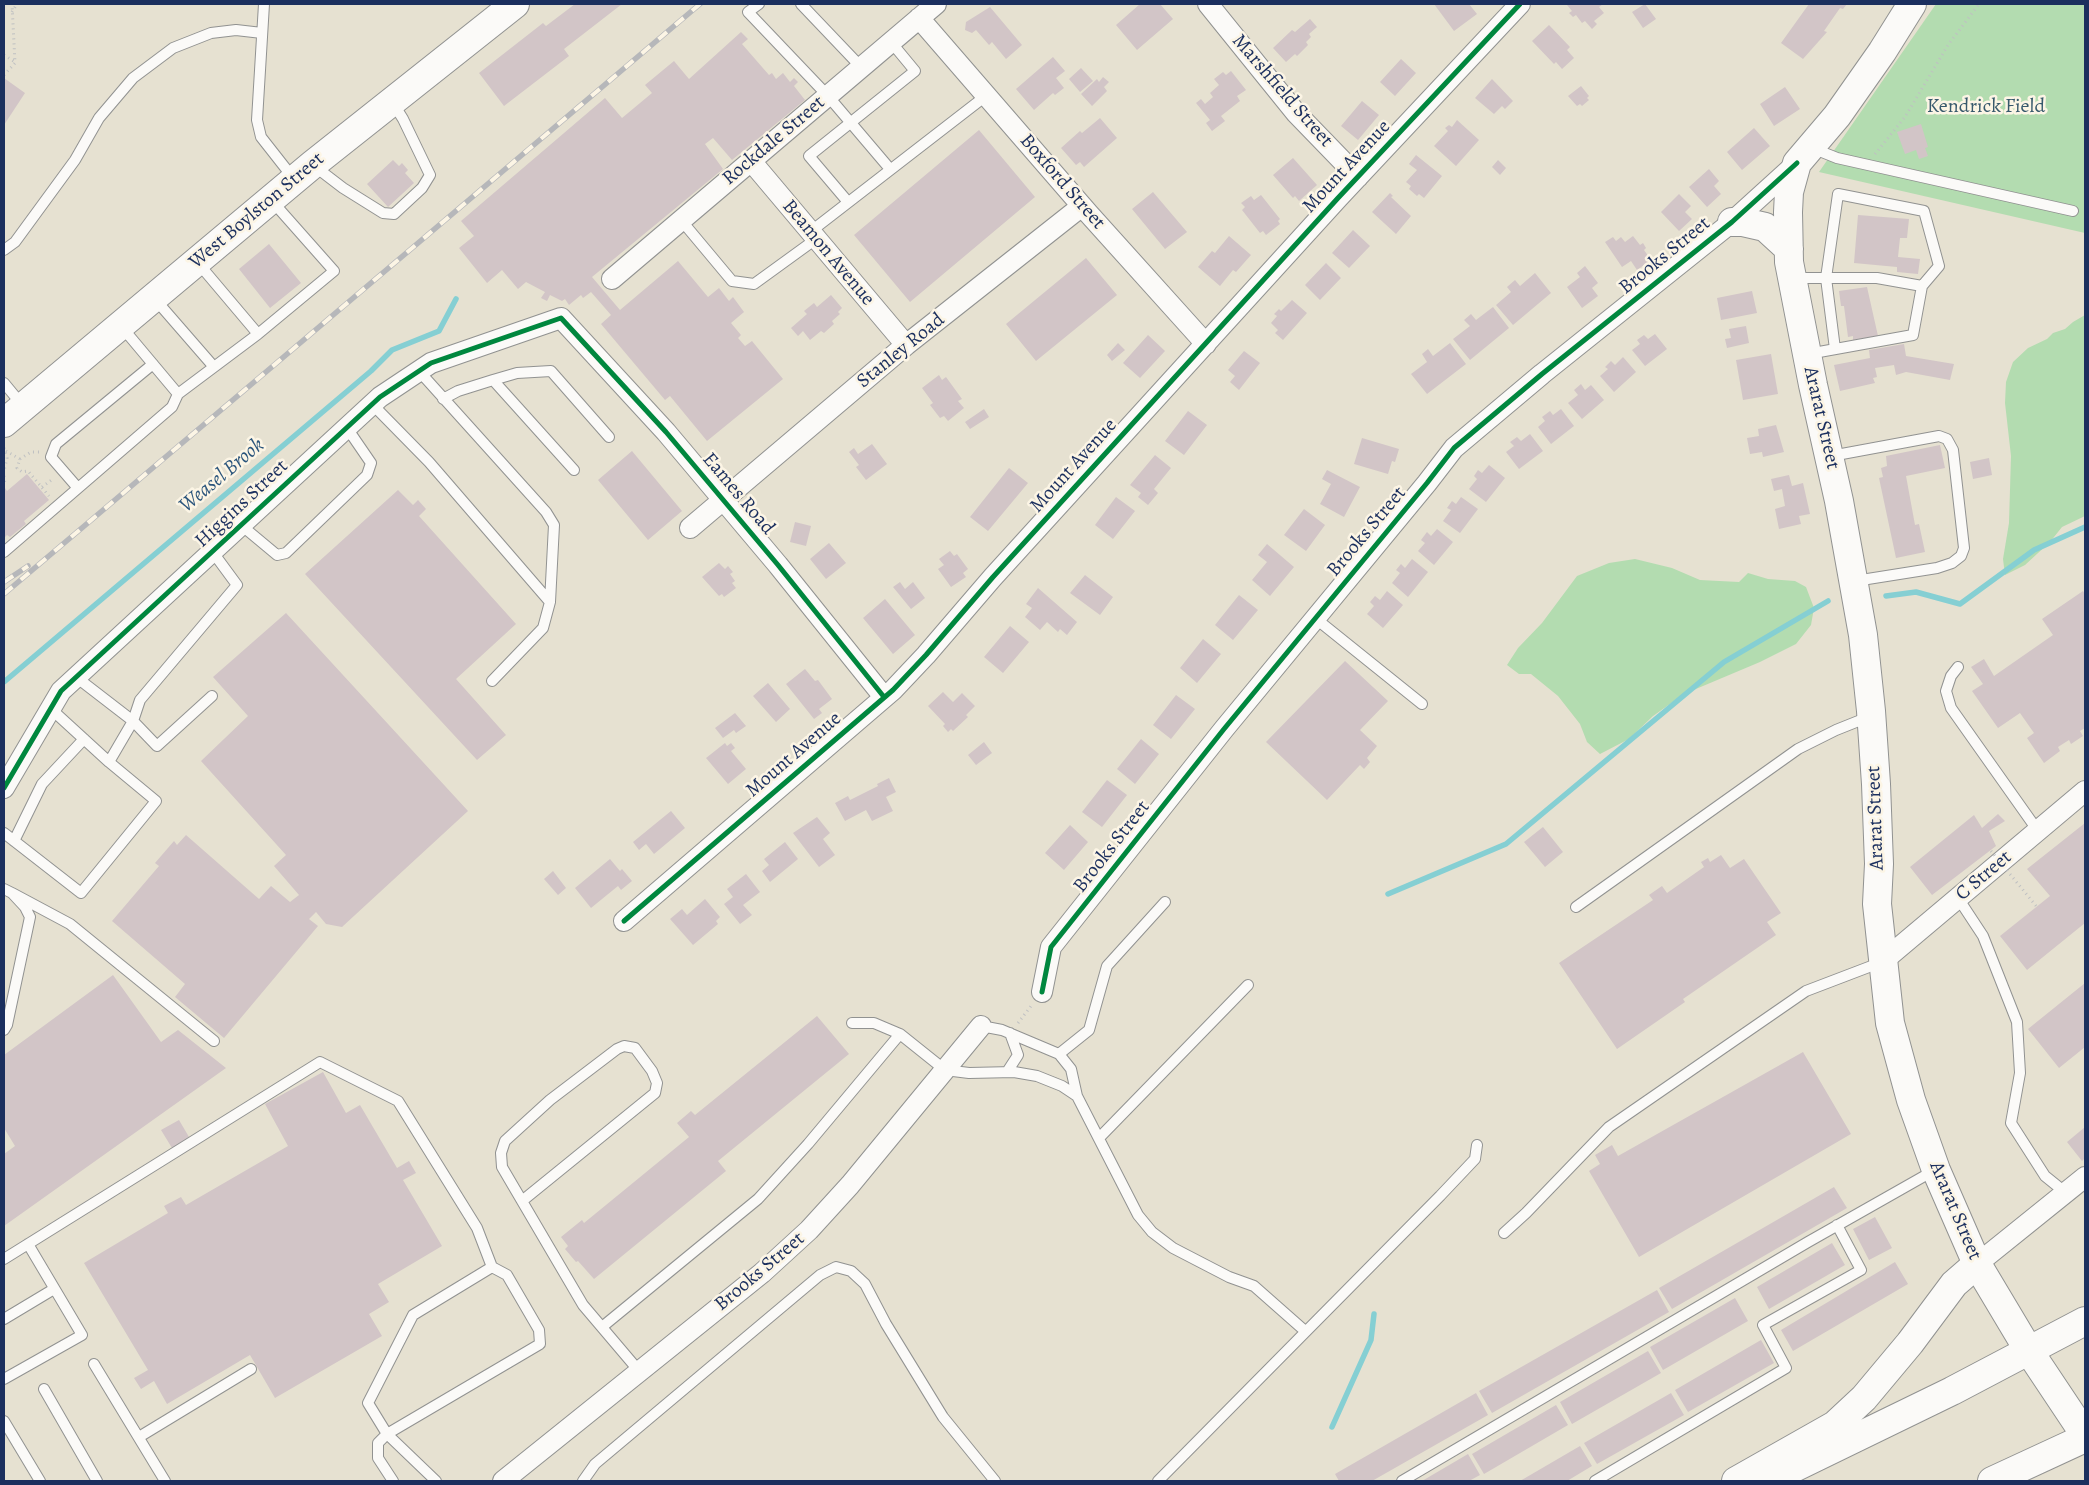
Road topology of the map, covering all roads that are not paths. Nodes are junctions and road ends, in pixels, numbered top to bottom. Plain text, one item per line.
1 (264, 4) edge
2 (515, 4) edge
3 (759, 4) edge
4 (801, 4) edge
5 (936, 4) edge
6 (1208, 4) edge
7 (1912, 4) edge
8 (1512, 7) edge
9 (920, 18) junction
10 (262, 33) junction
11 (891, 42) junction
12 (861, 67) junction
13 (987, 95) junction
14 (828, 96) junction
15 (392, 101) junction
16 (851, 122) junction
17 (1804, 155) junction
18 (751, 161) junction
19 (890, 169) junction
20 (303, 172) junction
21 (1358, 177) junction
22 (271, 200) junction
23 (848, 202) junction
24 (1082, 206) junction
25 (2073, 211) dead end
26 (681, 220) junction
27 (1732, 222) junction
28 (813, 236) junction
29 (1788, 249) junction
30 (4, 250) edge
31 (197, 262) junction
32 (1792, 278) junction
33 (1826, 278) junction
34 (612, 279) dead end
35 (1922, 286) junction
36 (154, 297) junction
37 (561, 318) joint
38 (120, 325) junction
39 (258, 334) junction
40 (1206, 344) junction
41 (906, 345) junction
42 (1835, 349) junction
43 (1807, 354) junction
44 (153, 364) junction
45 (214, 367) junction
46 (419, 371) junction
47 (493, 380) junction
48 (4, 383) edge
49 (178, 394) junction
50 (444, 399) junction
51 (373, 405) junction
52 (14, 415) edge
53 (347, 428) junction
54 (609, 437) dead end
55 (1830, 456) junction
56 (574, 470) dead end
57 (77, 487) junction
58 (723, 500) junction
59 (241, 525) junction
60 (690, 528) dead end
61 (4, 552) edge
62 (212, 552) junction
63 (1854, 581) junction
64 (550, 602) junction
65 (1315, 618) junction
66 (1958, 667) dead end
67 (76, 677) junction
68 (492, 681) dead end
69 (212, 696) dead end
70 (884, 697) junction
71 (1422, 704) dead end
72 (50, 708) junction
73 (1872, 716) junction
74 (133, 721) junction
75 (84, 739) junction
76 (109, 762) junction
77 (4, 788) edge
78 (2085, 791) edge
79 (2038, 831) junction
80 (4, 833) edge
81 (14, 841) junction
82 (8, 891) edge
83 (1958, 898) junction
84 (1166, 902) dead end
85 (1576, 907) dead end
86 (624, 921) dead end
87 (1882, 961) junction
88 (1248, 985) dead end
89 (1042, 992) road end
90 (852, 1023) dead end
91 (981, 1026) joint
92 (4, 1030) edge
93 (1010, 1033) junction
94 (900, 1034) junction
95 (214, 1040) dead end
96 (1059, 1054) junction
97 (945, 1070) junction
98 (1007, 1072) junction
99 (1077, 1096) junction
100 (1099, 1138) junction
101 (1477, 1145) dead end
102 (1936, 1170) junction
103 (2085, 1177) edge
104 (2066, 1192) junction
105 (522, 1201) junction
106 (1837, 1225) junction
107 (1504, 1233) dead end
108 (28, 1244) junction
109 (4, 1259) edge
110 (1977, 1264) junction
111 (492, 1267) junction
112 (54, 1289) junction
113 (4, 1319) edge
114 (2085, 1321) edge
115 (602, 1327) junction
116 (1305, 1331) junction
117 (2029, 1350) junction
118 (94, 1364) dead end
119 (251, 1369) dead end
120 (639, 1371) junction
121 (4, 1379) edge
122 (44, 1388) dead end
123 (4, 1421) edge
124 (387, 1434) junction
125 (2085, 1436) edge
126 (138, 1437) junction
127 (40, 1481) edge
128 (97, 1481) edge
129 (165, 1481) edge
130 (393, 1481) edge
131 (436, 1481) edge
132 (503, 1481) edge
133 (583, 1481) edge
134 (995, 1481) edge
135 (1158, 1481) edge
136 (1402, 1481) edge
137 (1595, 1481) edge
138 (1736, 1481) edge
139 (1766, 1481) edge
140 (1992, 1481) edge

1 - 10 lane
2 - 15 main road, West Boylston Street
3 - 14 lane
4 - 12 lane
5 - 9 street, Rockdale Street
6 - 21 street, Marshfield Street
7 - 17 main road, Brooks Street
8 - 21 street, Mount Avenue
9 - 11 street, Rockdale Street
9 - 13 street, Boxford Street
10 - 20 lane
10 - 30 lane
11 - 12 street, Rockdale Street
11 - 16 lane
12 - 14 street, Rockdale Street
13 - 19 lane
13 - 24 street, Boxford Street
14 - 16 lane
14 - 18 street, Rockdale Street
15 - 20 main road, West Boylston Street
15 - 20 lane
16 - 19 lane
16 - 23 lane
17 - 25 lane
17 - 27 street, Brooks Street
17 - 29 main road, Ararat Street
18 - 26 street, Rockdale Street
18 - 28 street, Beamon Avenue
19 - 23 lane
20 - 22 main road, West Boylston Street
21 - 40 street, Mount Avenue
22 - 31 main road, West Boylston Street
22 - 39 lane
23 - 28 lane
24 - 40 street, Boxford Street
24 - 41 street, Stanley Road
26 - 28 lane
26 - 34 street, Rockdale Street
27 - 29 main road
27 - 65 street, Brooks Street
28 - 41 street, Beamon Avenue
29 - 32 main road, Ararat Street
31 - 36 main road, West Boylston Street
31 - 39 lane
32 - 33 lane
32 - 43 main road, Ararat Street
33 - 35 lane
33 - 35 lane
33 - 42 lane
35 - 42 lane
36 - 38 main road, West Boylston Street
36 - 45 lane
37 - 46 street, Higgins Street
37 - 58 street, Eames Road
38 - 44 lane
38 - 52 main road, West Boylston Street
39 - 45 lane
40 - 70 street, Mount Avenue
41 - 58 street, Stanley Road
42 - 43 lane
43 - 55 main road, Ararat Street
44 - 49 lane
44 - 57 lane
45 - 49 lane
46 - 50 lane
46 - 51 street, Higgins Street
47 - 50 lane
47 - 54 lane
47 - 56 lane
48 - 52 lane
49 - 57 lane
50 - 64 lane
51 - 53 street, Higgins Street
51 - 64 lane
53 - 59 street, Higgins Street
53 - 59 lane
55 - 63 main road, Ararat Street
55 - 63 lane
57 - 61 lane
58 - 60 street, Stanley Road
58 - 70 street, Eames Road
59 - 62 street, Higgins Street
62 - 67 street, Higgins Street
62 - 74 lane
63 - 73 main road, Ararat Street
64 - 68 lane
65 - 71 lane
65 - 89 street, Brooks Street
66 - 79 lane
67 - 72 street, Higgins Street
67 - 74 lane
69 - 74 lane
70 - 86 street, Mount Avenue
72 - 75 lane
72 - 77 street, Higgins Street
73 - 85 lane
73 - 87 main road, Ararat Street
74 - 76 lane
75 - 76 lane
75 - 81 lane
76 - 81 lane
78 - 79 street, C Street
79 - 83 street, C Street
80 - 81 lane
82 - 92 lane
82 - 95 lane
83 - 87 street, C Street
83 - 104 lane
84 - 96 lane
87 - 102 main road, Ararat Street
87 - 107 lane
88 - 100 lane
90 - 94 lane
91 - 93 lane
91 - 97 street, Brooks Street
93 - 96 lane
93 - 98 lane
94 - 97 lane
94 - 115 lane
96 - 99 lane
97 - 98 lane
97 - 120 street, Brooks Street
98 - 99 lane
99 - 100 lane
100 - 116 lane
101 - 116 lane
102 - 106 lane
102 - 110 main road, Ararat Street
103 - 104 street
104 - 110 street
105 - 105 lane
105 - 115 lane
106 - 136 lane
106 - 137 lane
108 - 109 lane
108 - 111 lane
108 - 112 lane
110 - 117 main road, Ararat Street
110 - 138 main road
111 - 124 lane
111 - 124 lane
112 - 113 lane
112 - 121 lane
114 - 117 main road
115 - 120 lane
116 - 135 lane
117 - 125 main road, Ararat Street
117 - 139 main road
118 - 126 lane
119 - 126 lane
120 - 132 street, Brooks Street
122 - 128 lane
123 - 127 lane
124 - 130 lane
124 - 131 lane
125 - 140 main road
126 - 129 lane
133 - 134 lane

